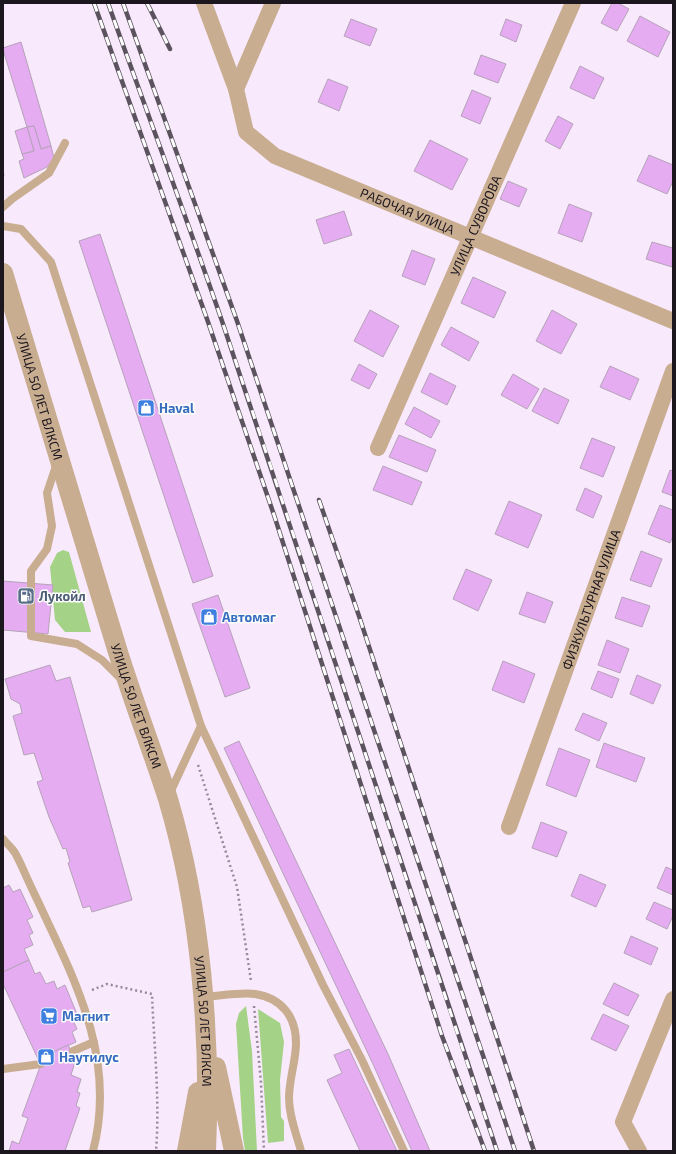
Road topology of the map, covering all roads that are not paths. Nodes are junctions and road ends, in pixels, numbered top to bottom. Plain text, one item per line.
1 (204, 3) edge
2 (273, 3) edge
3 (573, 3) edge
4 (236, 89) junction
5 (65, 144) dead end
6 (3, 207) edge
7 (3, 226) edge
8 (470, 236) junction
9 (3, 273) edge
10 (673, 321) edge
11 (673, 372) edge
12 (378, 448) dead end
13 (58, 459) junction
14 (128, 686) junction
15 (201, 726) junction
16 (167, 799) junction
17 (509, 827) dead end
18 (3, 839) edge
19 (204, 998) junction
20 (673, 999) edge
21 (206, 1020) junction
22 (94, 1042) junction
23 (207, 1047) junction
24 (73, 1051) dead end
25 (41, 1064) dead end
26 (3, 1069) edge
27 (92, 1151) edge
28 (187, 1151) edge
29 (206, 1151) edge
30 (234, 1151) edge
31 (301, 1151) edge
32 (404, 1151) edge
33 (639, 1151) edge

1 - 4 street, РАБОЧАЯ УЛИЦА
2 - 4 street
3 - 8 street, УЛИЦА СУВОРОВА
4 - 8 street, РАБОЧАЯ УЛИЦА
5 - 6 lane
7 - 15 lane
8 - 10 street, РАБОЧАЯ УЛИЦА
8 - 12 street, УЛИЦА СУВОРОВА
9 - 13 street, УЛИЦА 50 ЛЕТ ВЛКСМ
11 - 17 street, ФИЗКУЛЬТУРНАЯ УЛИЦА
13 - 14 street, УЛИЦА 50 ЛЕТ ВЛКСМ
13 - 14 lane
14 - 16 street, УЛИЦА 50 ЛЕТ ВЛКСМ
15 - 16 lane
15 - 32 lane
16 - 19 street, УЛИЦА 50 ЛЕТ ВЛКСМ
18 - 22 lane
19 - 21 street, УЛИЦА 50 ЛЕТ ВЛКСМ
19 - 31 lane
20 - 33 street
21 - 23 street, УЛИЦА 50 ЛЕТ ВЛКСМ
21 - 30 street
22 - 24 lane
22 - 27 lane
23 - 28 street
23 - 29 street, УЛИЦА 50 ЛЕТ ВЛКСМ
25 - 26 lane

